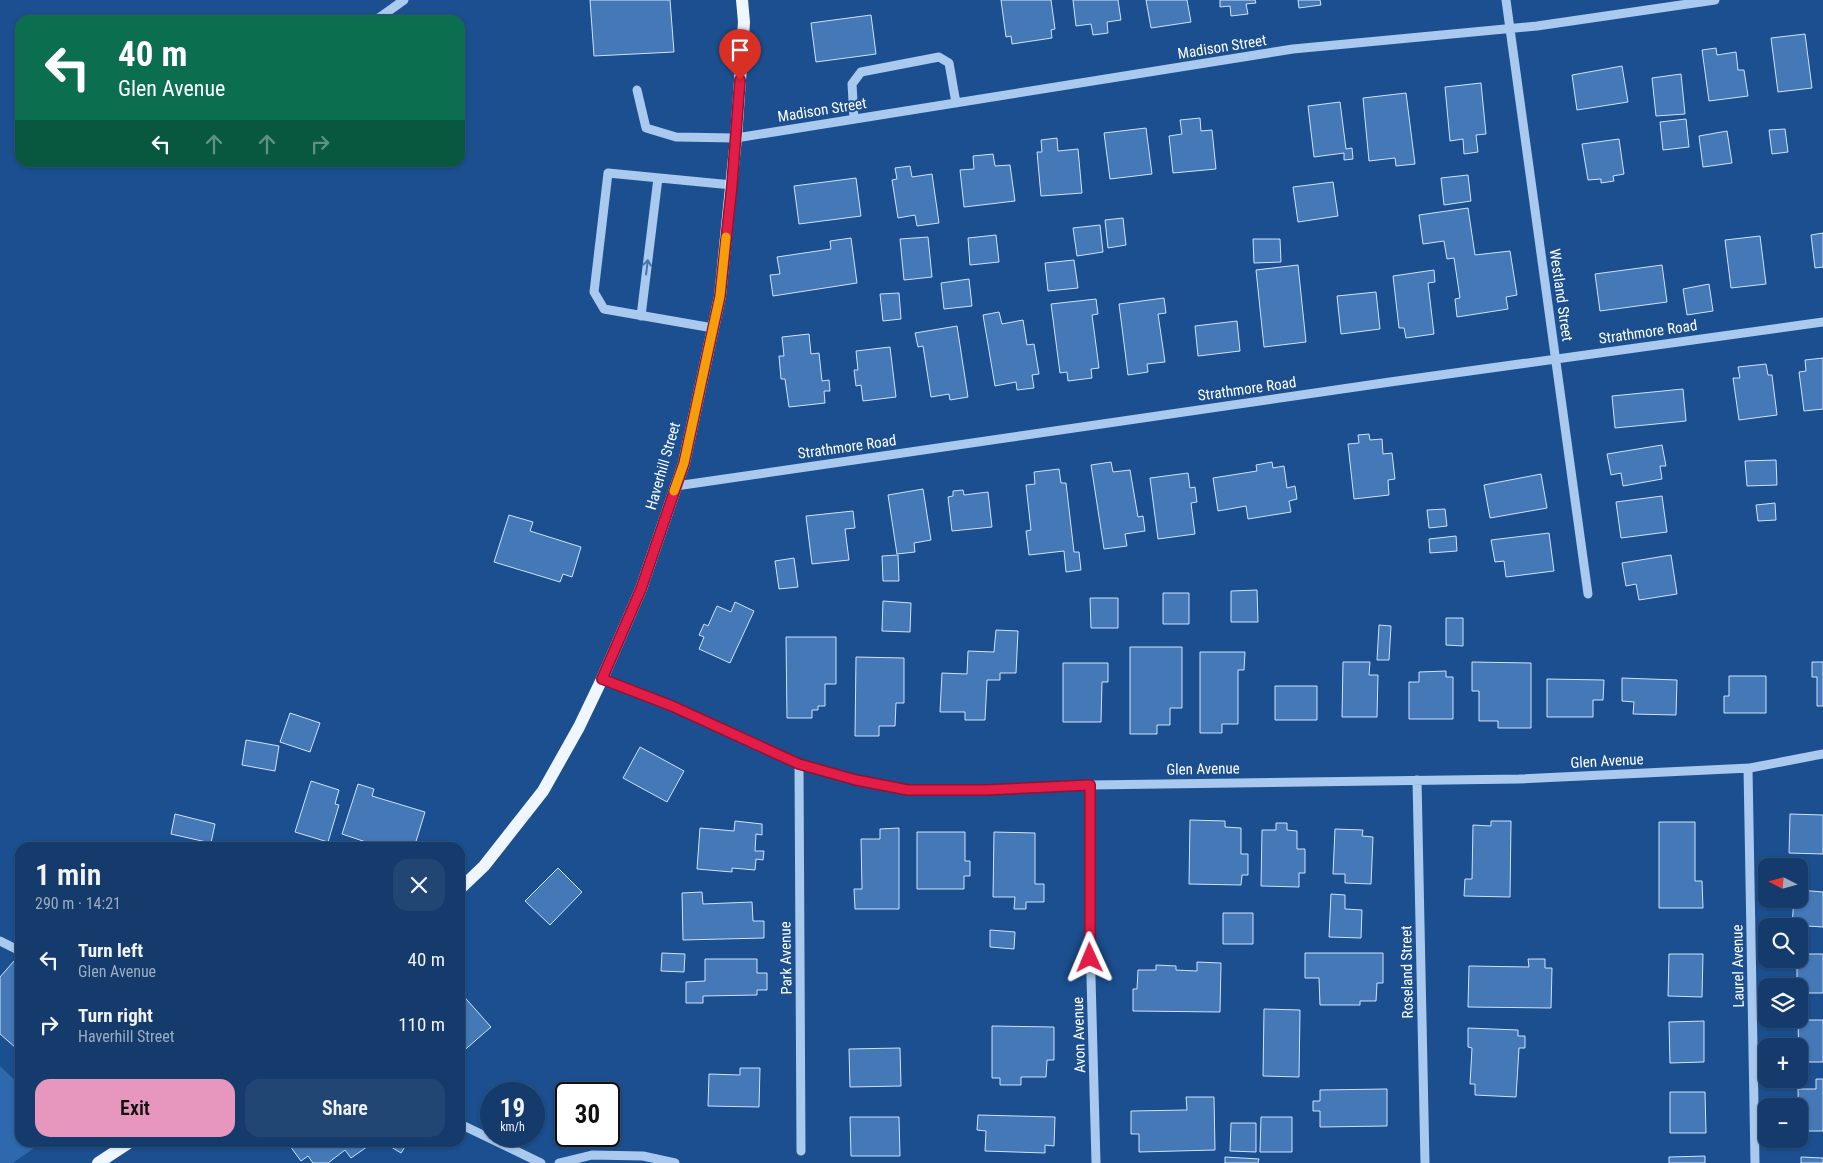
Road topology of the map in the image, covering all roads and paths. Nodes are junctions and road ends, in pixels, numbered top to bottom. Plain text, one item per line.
1 (404, 0) edge
2 (742, 0) edge
3 (1506, 0) edge
4 (1715, 0) edge
5 (383, 15) edge
6 (1510, 28) junction
7 (637, 90) dead end
8 (956, 103) junction
9 (854, 119) junction
10 (736, 138) junction
11 (658, 178) junction
12 (732, 185) junction
13 (641, 316) junction
14 (1823, 322) edge
15 (713, 328) junction
16 (1556, 359) junction
17 (676, 486) junction
18 (1588, 594) dead end
19 (602, 679) junction
20 (1823, 754) edge
21 (799, 764) junction
22 (1748, 768) junction
23 (1417, 780) junction
24 (1090, 785) junction
25 (465, 884) edge
26 (0, 941) edge
27 (15, 948) edge
28 (465, 1126) edge
29 (122, 1147) edge
30 (801, 1151) dead end
31 (98, 1163) edge
32 (541, 1163) edge
33 (559, 1163) edge
34 (675, 1163) edge
35 (1096, 1163) edge
36 (1425, 1163) edge
37 (1755, 1163) edge

1 - 5 street
2 - 10 main road, Haverhill Street
3 - 6 street, Westland Street
4 - 6 street, Madison Street
6 - 8 street, Madison Street
6 - 16 street, Westland Street
7 - 10 street, Madison Street
8 - 9 street, Madison Street
8 - 9 street
9 - 10 street, Madison Street
10 - 12 main road, Haverhill Street
11 - 12 street
13 -> 11 street
11 - 13 street
12 - 15 main road, Haverhill Street
13 - 15 street
14 - 16 street, Strathmore Road
15 - 17 main road, Haverhill Street
16 - 17 street, Strathmore Road
16 - 18 street, Westland Street
17 - 19 main road, Haverhill Street
19 - 21 street, Glen Avenue
19 - 25 main road, Haverhill Street
20 - 22 street, Glen Avenue
21 - 24 street, Glen Avenue
21 - 30 street, Park Avenue
22 - 23 street, Glen Avenue
22 - 37 street, Laurel Avenue
23 - 24 street, Glen Avenue
23 - 36 street, Roseland Street
24 - 35 street, Avon Avenue
26 - 27 street
28 - 32 street
29 - 31 main road
33 - 34 street

